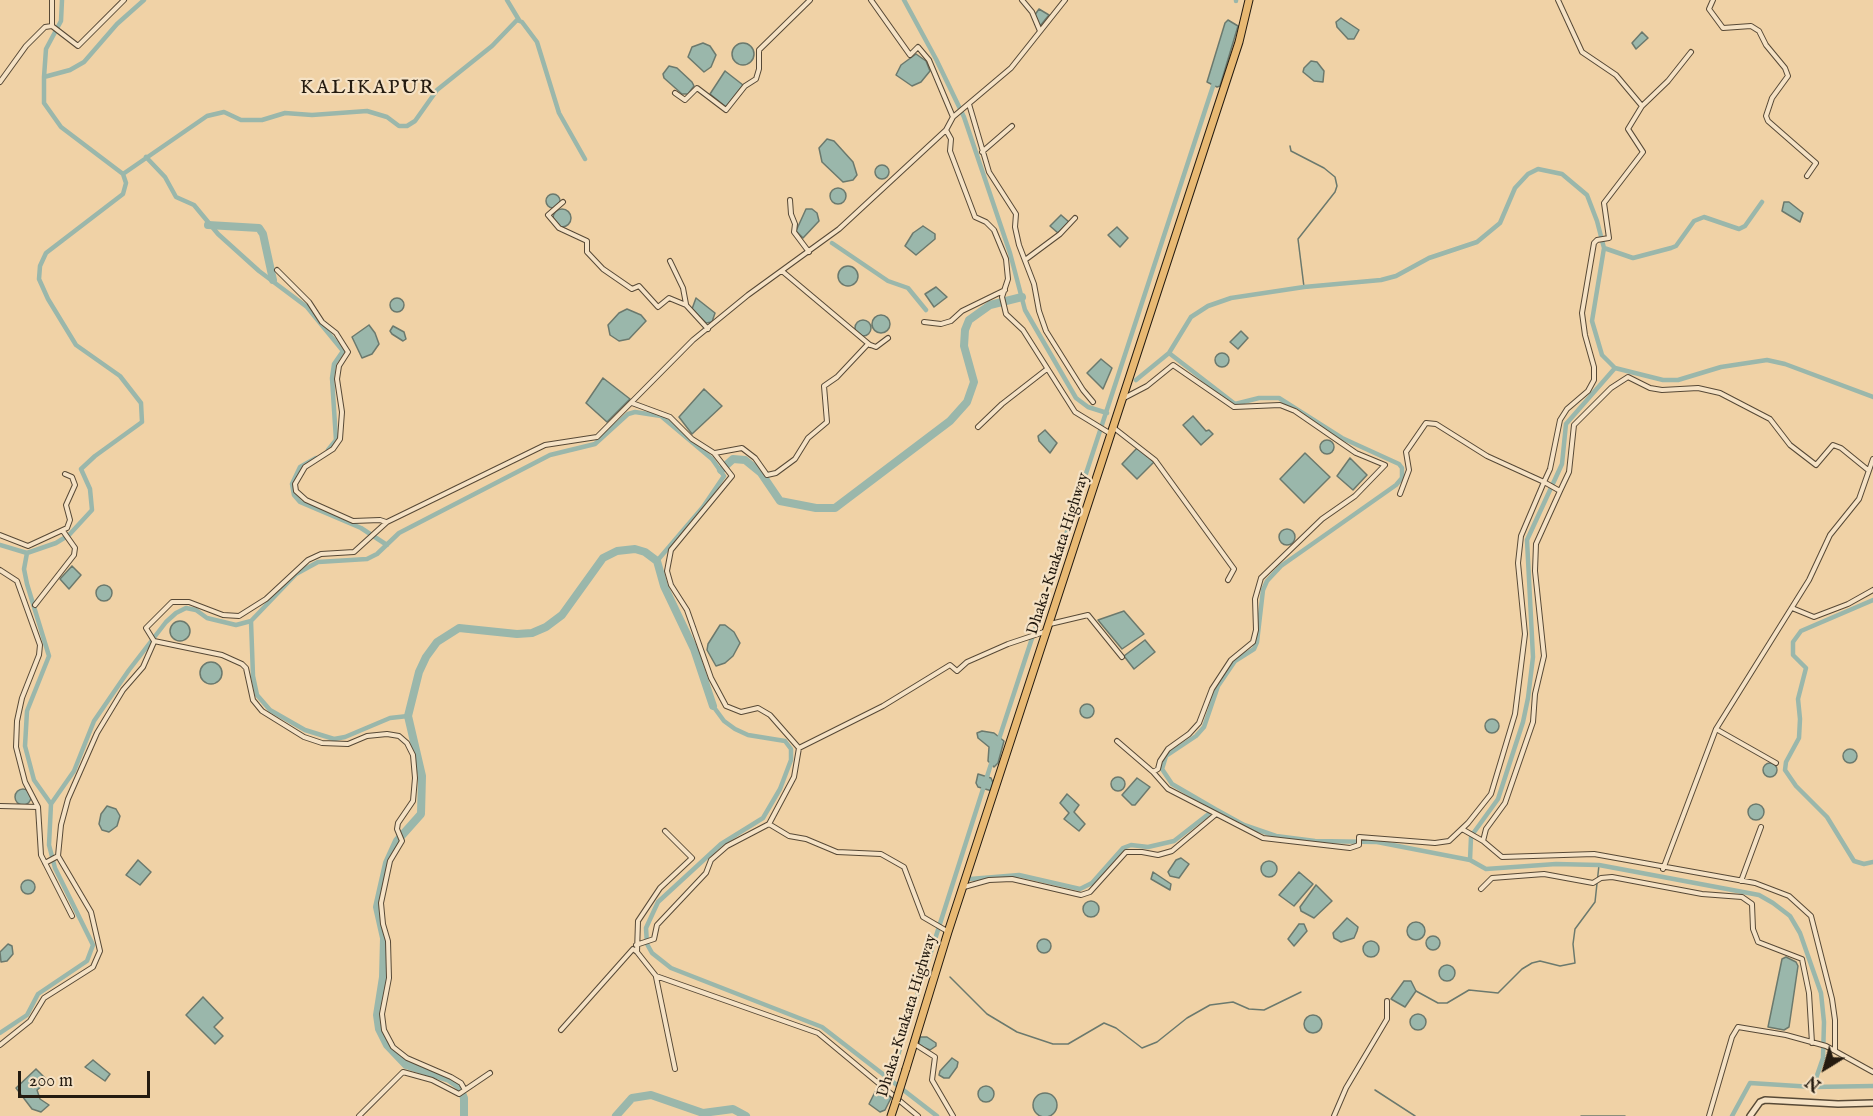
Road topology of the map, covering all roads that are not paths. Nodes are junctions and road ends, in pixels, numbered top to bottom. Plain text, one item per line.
1 (52, 0) edge
2 (124, 0) edge
3 (810, 0) edge
4 (871, 0) edge
5 (1022, 0) edge
6 (1065, 0) edge
7 (1249, 0) edge
8 (1558, 0) edge
9 (1713, 0) edge
10 (52, 26) junction
11 (1040, 31) junction
12 (1691, 52) dead end
13 (0, 82) edge
14 (675, 93) dead end
15 (969, 104) junction
16 (1642, 106) junction
17 (953, 117) junction
18 (1012, 126) dead end
19 (946, 130) junction
20 (982, 152) junction
21 (1807, 176) dead end
22 (790, 200) dead end
23 (563, 202) dead end
24 (1075, 218) dead end
25 (808, 252) junction
26 (1025, 260) junction
27 (670, 261) dead end
28 (277, 270) dead end
29 (782, 271) junction
30 (1006, 290) junction
31 (686, 305) junction
32 (924, 322) dead end
33 (708, 329) junction
34 (888, 338) dead end
35 (870, 345) junction
36 (1047, 369) junction
37 (1124, 398) junction
38 (1094, 402) dead end
39 (632, 403) junction
40 (978, 427) dead end
41 (1113, 431) junction
42 (714, 453) junction
43 (1873, 459) edge
44 (1868, 470) junction
45 (65, 474) dead end
46 (1545, 483) junction
47 (1560, 491) junction
48 (1400, 494) dead end
49 (387, 522) junction
50 (63, 531) junction
51 (0, 535) edge
52 (0, 570) edge
53 (1228, 580) dead end
54 (1873, 590) edge
55 (35, 605) dead end
56 (1792, 608) junction
57 (1049, 627) junction
58 (154, 641) junction
59 (1122, 657) dead end
60 (1716, 729) junction
61 (1117, 741) dead end
62 (799, 748) junction
63 (1776, 763) dead end
64 (1154, 772) junction
65 (0, 806) edge
66 (38, 807) junction
67 (1215, 815) junction
68 (769, 824) junction
69 (1761, 827) dead end
70 (1462, 829) junction
71 (665, 831) dead end
72 (1483, 841) junction
73 (58, 856) junction
74 (45, 863) junction
75 (1663, 868) junction
76 (1741, 881) junction
77 (964, 887) junction
78 (1481, 889) dead end
79 (72, 916) dead end
80 (948, 932) junction
81 (636, 945) junction
82 (637, 952) junction
83 (656, 976) junction
84 (1387, 1001) dead end
85 (561, 1030) dead end
86 (914, 1043) junction
87 (1812, 1043) junction
88 (0, 1045) edge
89 (1834, 1050) junction
90 (675, 1069) dead end
91 (1873, 1072) edge
92 (490, 1073) dead end
93 (465, 1090) junction
94 (1873, 1103) edge
95 (359, 1116) edge
96 (891, 1116) edge
97 (918, 1116) edge
98 (953, 1116) edge
99 (1334, 1116) edge
100 (1709, 1116) edge
101 (1750, 1116) edge

1 - 10 street
2 - 10 street
3 - 14 street
4 - 17 street
5 - 11 street
6 - 11 street
7 - 37 main road, Dhaka-Kuakata Highway
8 - 16 street
9 - 21 street
10 - 13 street
11 - 15 street
12 - 16 street
15 - 17 street
15 - 20 street
16 - 46 street
17 - 19 street
18 - 20 street
19 - 25 street
19 - 30 street
20 - 26 street
22 - 25 street
23 - 31 street
24 - 26 street
25 - 29 street
26 - 38 street
27 - 31 street
28 - 49 street
29 - 33 street
29 - 35 street
30 - 32 street
30 - 36 street
31 - 33 street
33 - 39 street
34 - 35 street
35 - 42 street
36 - 40 street
36 - 41 street
37 - 41 main road, Dhaka-Kuakata Highway
37 - 64 street
39 - 42 street
39 - 49 street
41 - 53 street
41 - 57 main road, Dhaka-Kuakata Highway
42 - 62 street
43 - 44 street
44 - 47 street
44 - 56 street
45 - 50 street
46 - 47 street
46 - 48 street
46 - 70 street
47 - 72 street
49 - 58 street
50 - 51 street
50 - 55 street
52 - 66 street
54 - 56 street
56 - 60 street
57 - 59 street
57 - 62 street
57 - 77 main road, Dhaka-Kuakata Highway
58 - 73 street
58 - 93 street
60 - 63 street
60 - 75 street
61 - 64 street
62 - 68 street
64 - 67 street
65 - 66 street
66 - 74 street
67 - 70 street
67 - 77 street
68 - 80 street
68 - 81 street
69 - 76 street
70 - 72 street
71 - 81 street
72 - 75 street
73 - 74 street
73 - 88 street
74 - 79 street
75 - 76 street
76 - 89 street
77 - 80 main road, Dhaka-Kuakata Highway
78 - 87 street
80 - 86 main road, Dhaka-Kuakata Highway
81 - 82 street
82 - 83 street
82 - 85 street
83 - 90 street
83 - 97 street
84 - 99 street
86 - 96 main road, Dhaka-Kuakata Highway, bridge
86 - 98 street
87 - 89 street
87 - 100 street
89 - 91 street
92 - 93 street
93 - 95 street
94 - 101 street

